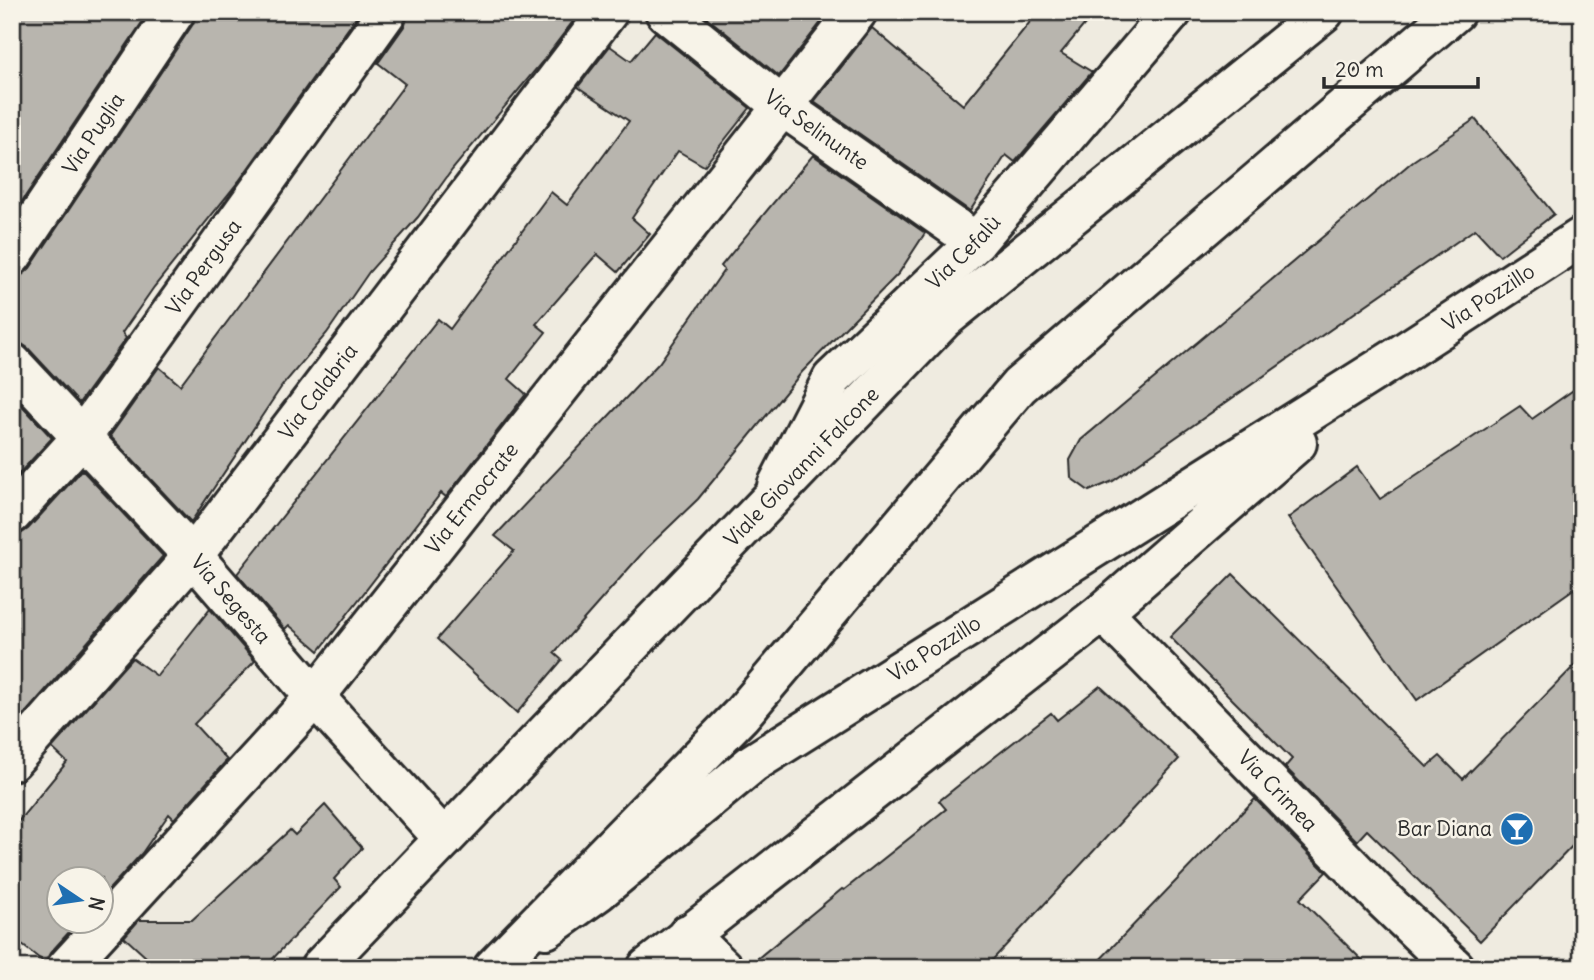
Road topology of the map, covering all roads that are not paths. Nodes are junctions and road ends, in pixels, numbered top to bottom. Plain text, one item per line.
1 (174, 12) edge
2 (387, 12) edge
3 (608, 12) edge
4 (665, 12) edge
5 (857, 12) edge
6 (1172, 12) edge
7 (1324, 12) edge
8 (1455, 12) edge
9 (783, 107) junction
10 (1581, 240) edge
11 (976, 242) junction
12 (12, 256) edge
13 (1394, 359) junction
14 (12, 363) edge
15 (82, 438) junction
16 (770, 500) junction
17 (12, 514) edge
18 (193, 556) junction
19 (1103, 612) junction
20 (315, 697) junction
21 (13, 759) edge
22 (444, 838) junction
23 (688, 934) junction
24 (494, 967) edge
25 (66, 968) edge
26 (320, 968) edge
27 (647, 968) edge
28 (723, 968) edge
29 (1455, 968) edge

1 - 12 street, Via Puglia
2 - 15 street, Via Pergusa
3 - 18 street, Via Calabria
4 - 9 street, Via Selinunte
5 - 9 street, Via Ermocrate
6 - 11 street, Via Cefalù
7 - 16 street, Viale Giovanni Falcone
8 - 24 street
9 - 11 street, Via Selinunte
9 - 20 street, Via Ermocrate
10 - 13 street, Via Pozzillo
11 - 16 street, Via Cefalù
13 - 19 street, Via Pozzillo
13 - 24 street, Via Pozzillo
14 - 15 street, Via Segesta
15 - 17 street, Via Pergusa
15 - 18 street, Via Segesta
16 - 22 street, Viale Giovanni Falcone
18 - 20 street, Via Segesta
18 - 21 street, Via Calabria
19 - 23 street, Via Pozzillo
19 - 29 street, Via Crimea
20 - 22 street, Via Segesta
20 - 25 street, Via Ermocrate
22 - 26 street, Viale Giovanni Falcone
23 - 27 street, Via Pozzillo
23 - 28 street

